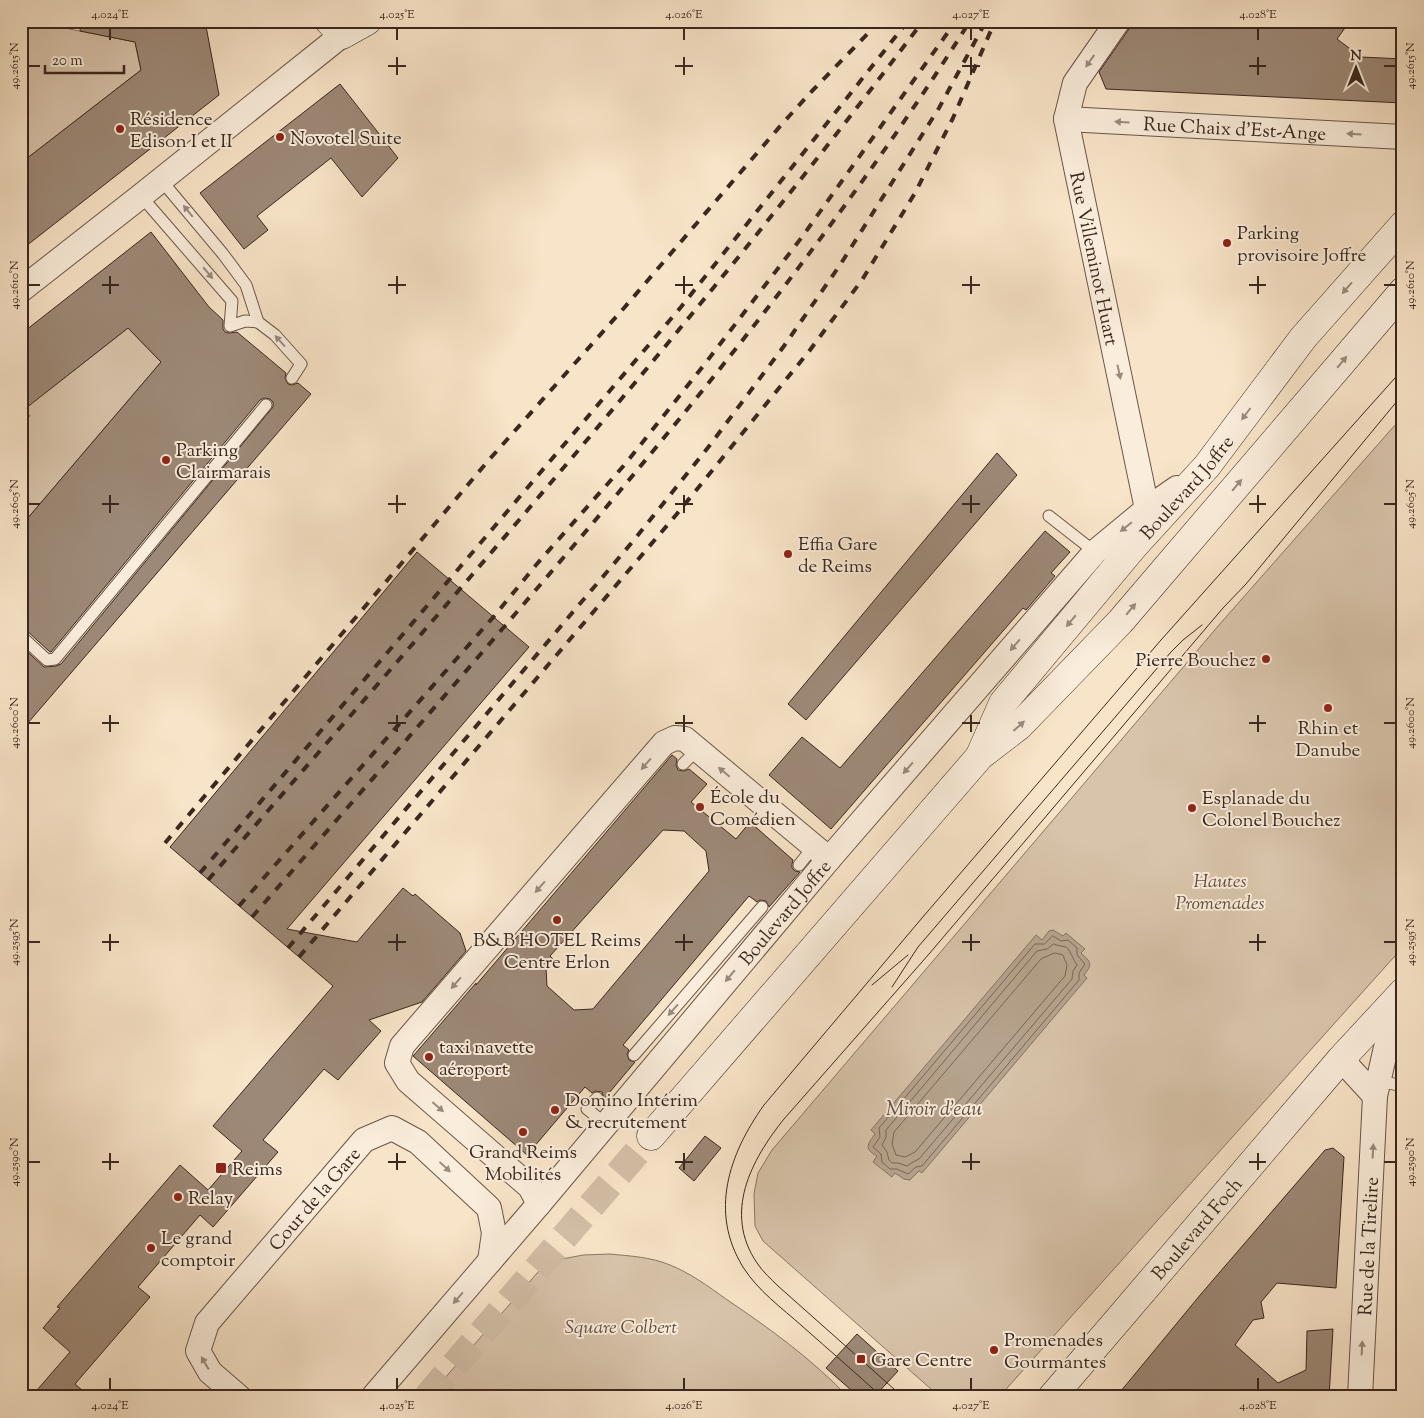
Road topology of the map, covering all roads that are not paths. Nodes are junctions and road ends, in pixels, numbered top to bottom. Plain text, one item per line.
1 (366, 21) edge
2 (1118, 21) edge
3 (336, 28) edge
4 (1066, 118) junction
5 (1403, 136) edge
6 (162, 180) junction
7 (141, 196) junction
8 (1403, 225) edge
9 (21, 290) edge
10 (1403, 290) edge
11 (258, 322) junction
12 (292, 378) dead end
13 (266, 405) dead end
14 (1207, 466) junction
15 (1147, 509) junction
16 (1049, 516) dead end
17 (1095, 552) junction
18 (21, 636) edge
19 (980, 756) junction
20 (822, 853) junction
21 (798, 865) dead end
22 (762, 907) dead end
23 (1400, 996) edge
24 (634, 1055) dead end
25 (1342, 1059) junction
26 (1403, 1086) edge
27 (1377, 1088) junction
28 (597, 1098) dead end
29 (606, 1124) junction
30 (651, 1136) tunnel mouth
31 (539, 1204) junction
32 (490, 1261) junction
33 (239, 1397) edge
34 (373, 1397) edge
35 (1052, 1397) edge
36 (1360, 1397) edge

1 - 3 main road
2 -> 4 street, Rue Villeminot Huart
3 - 6 street
5 -> 4 street, Rue Chaix d'Est-Ange
4 -> 15 street, Rue Villeminot Huart
6 - 7 street
11 -> 6 lane
7 - 9 street
7 -> 11 lane
8 -> 14 main road, Boulevard Joffre
19 -> 10 main road, Boulevard Joffre
12 -> 11 lane
13 - 18 lane
14 - 15 street
14 -> 19 main road, Boulevard Joffre
15 -> 17 street
16 - 17 lane
17 -> 20 street
19 - 30 main road, Boulevard Joffre
20 - 21 lane
20 -> 29 street, Boulevard Joffre
20 -> 31 street, Boulevard Joffre
22 -> 24 lane
23 - 25 main road, Boulevard Foch
23 - 27 street, Rue de la Tirelire
25 - 27 street
25 - 35 main road, Boulevard Foch
26 - 27 lane
36 -> 27 street, Rue de la Tirelire
28 - 29 lane
29 - 31 street, Boulevard Joffre
31 - 32 street, Boulevard Joffre
33 -> 32 street, Cour de la Gare
32 -> 34 street

